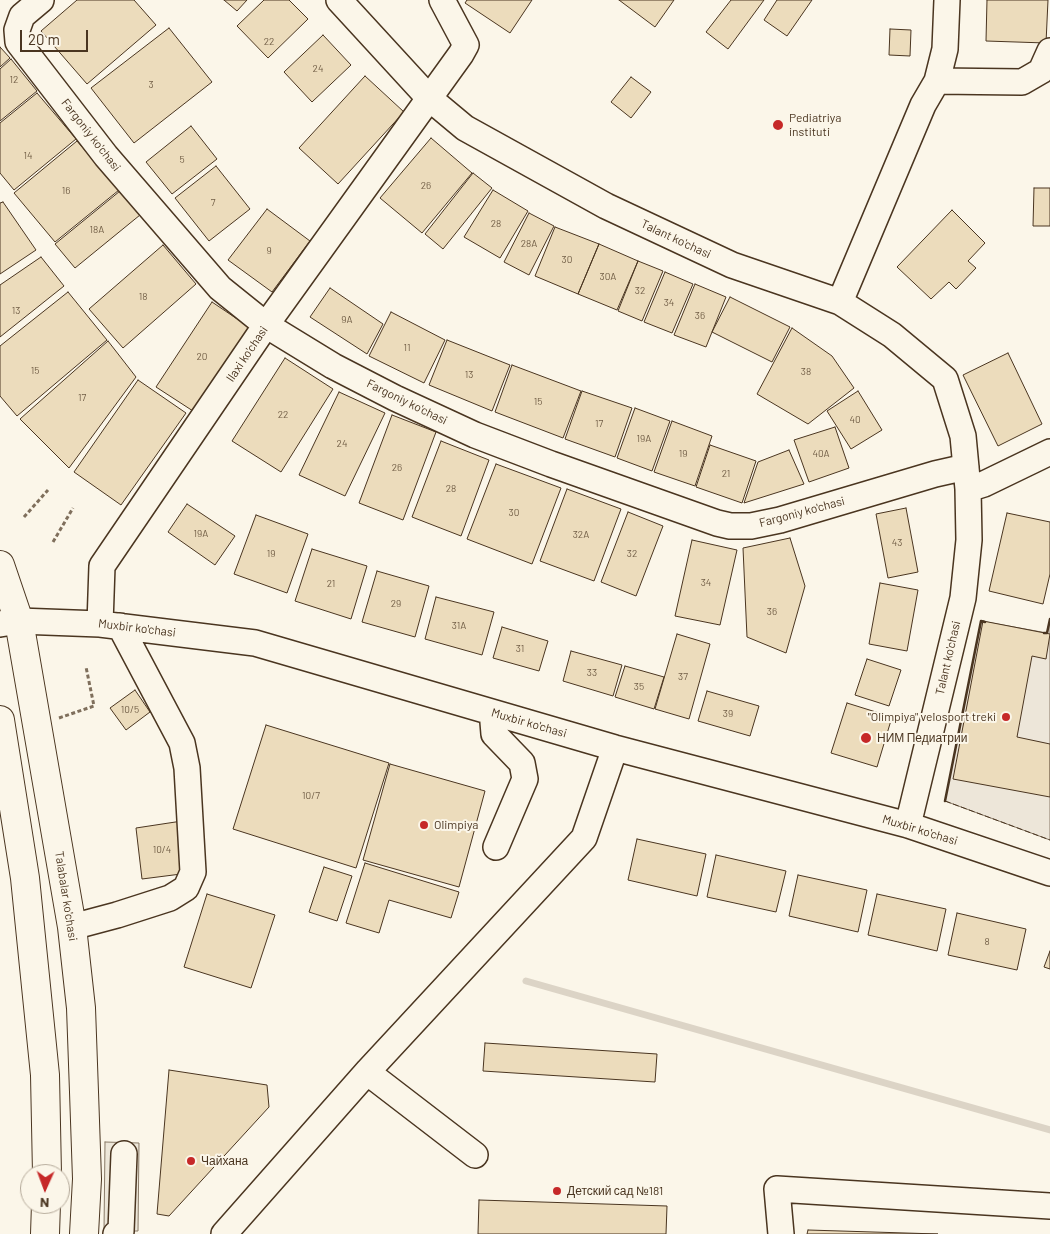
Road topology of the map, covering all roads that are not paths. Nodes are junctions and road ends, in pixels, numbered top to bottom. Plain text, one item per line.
1 (41, 0) edge
2 (339, 0) edge
3 (442, 0) edge
4 (947, 0) edge
5 (1050, 51) edge
6 (937, 81) junction
7 (429, 98) junction
8 (840, 302) junction
9 (266, 325) junction
10 (1050, 452) edge
11 (967, 478) junction
12 (0, 564) edge
13 (10, 622) edge
14 (110, 625) junction
15 (496, 714) junction
16 (2, 736) edge
17 (615, 748) junction
18 (908, 825) junction
19 (496, 847) dead end
20 (1050, 873) edge
21 (72, 927) junction
22 (367, 1072) junction
23 (124, 1154) dead end
24 (476, 1155) dead end
25 (47, 1164) edge
26 (1050, 1206) edge
27 (46, 1214) edge
28 (45, 1234) edge
29 (84, 1234) edge
30 (116, 1234) edge
31 (224, 1234) edge
32 (781, 1234) edge

1 - 9 street, Fargoniy ko'chasi
2 - 7 street, Talant ko'chasi
3 - 7 street, Ilaxi ko'chasi
4 - 6 street
5 - 6 street
6 - 8 street
7 - 8 street, Talant ko'chasi
7 - 9 street, Ilaxi ko'chasi
8 - 11 street, Talant ko'chasi
9 - 11 street, Fargoniy ko'chasi
9 - 14 street, Ilaxi ko'chasi
10 - 11 street
11 - 18 street, Talant ko'chasi
12 - 13 main road, Talabalar ko'chasi
13 - 14 street, Muxbir ko'chasi
13 - 21 main road, Talabalar ko'chasi
14 - 15 street, Muxbir ko'chasi
14 - 21 street
15 - 17 street, Muxbir ko'chasi
15 - 19 street
16 - 25 main road
17 - 18 street, Muxbir ko'chasi
17 - 22 street
18 - 20 street, Muxbir ko'chasi
21 - 29 main road, Talabalar ko'chasi
22 - 24 street
22 - 31 street
23 - 30 street
26 - 32 street
27 - 28 main road

